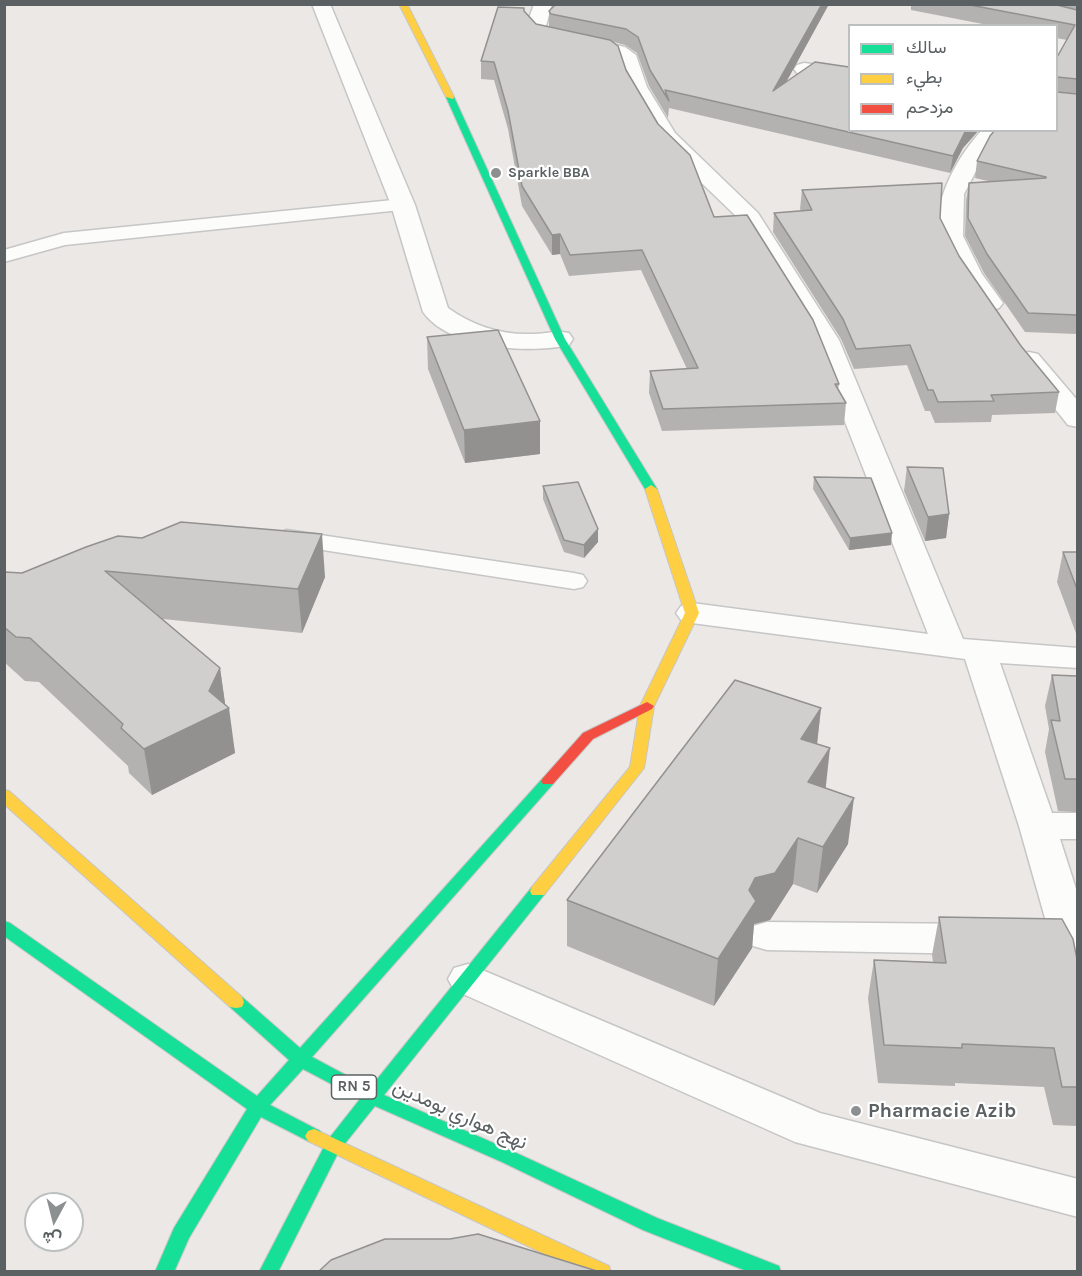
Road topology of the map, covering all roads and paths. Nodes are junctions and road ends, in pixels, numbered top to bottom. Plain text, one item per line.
1 (321, 4) edge
2 (403, 4) edge
3 (543, 4) edge
4 (804, 69) edge
5 (848, 75) edge
6 (992, 132) edge
7 (403, 205) junction
8 (4, 256) edge
9 (560, 339) junction
10 (1077, 419) edge
11 (260, 539) edge
12 (574, 581) dead end
13 (692, 613) junction
14 (964, 648) junction
15 (1077, 658) edge
16 (647, 706) junction
17 (4, 795) edge
18 (1038, 826) junction
19 (1077, 826) edge
20 (4, 927) edge
21 (767, 936) dead end
22 (1054, 945) edge
23 (468, 979) junction
24 (300, 1059) junction
25 (372, 1097) junction
26 (258, 1107) junction
27 (333, 1146) junction
28 (1077, 1198) edge
29 (522, 1248) edge
30 (557, 1250) junction
31 (164, 1272) edge
32 (268, 1272) edge
33 (603, 1272) edge
34 (772, 1272) edge

1 - 7 street
2 - 9 street
3 - 14 street
4 - 5 street
6 - 10 street
7 - 8 lane
7 - 9 street
9 - 13 street
11 - 12 lane
13 - 14 street
13 - 16 street
14 - 15 street
14 - 18 street
16 - 23 street
16 - 24 street
17 - 24 street, نهج هواري بومدين / RN 5
18 - 19 street
18 - 22 street
20 - 26 street
21 - 22 street
23 - 25 street
23 - 28 street
24 - 25 street, نهج هواري بومدين / RN 5
24 - 26 street
25 - 27 street
25 - 34 street, نهج هواري بومدين / RN 5
26 - 27 street
26 - 31 street
27 - 30 street
27 - 32 street
29 - 30 street
30 - 33 street

